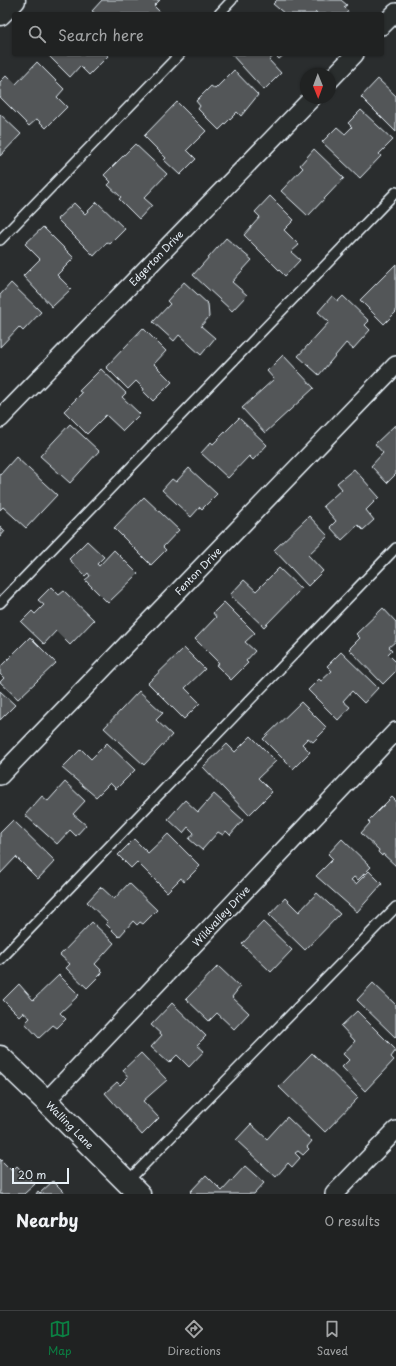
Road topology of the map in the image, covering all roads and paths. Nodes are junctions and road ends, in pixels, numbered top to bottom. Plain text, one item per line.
1 (14, 0) edge
2 (232, 0) edge
3 (221, 12) edge
4 (396, 12) edge
5 (0, 14) edge
6 (384, 24) edge
7 (178, 56) edge
8 (353, 56) edge
9 (336, 74) edge
10 (306, 104) edge
11 (396, 192) edge
12 (0, 240) edge
13 (396, 365) edge
14 (0, 419) edge
15 (396, 548) edge
16 (0, 603) edge
17 (396, 731) edge
18 (0, 776) edge
19 (396, 907) edge
20 (0, 960) edge
21 (0, 1057) edge
22 (46, 1101) junction
23 (396, 1130) edge
24 (133, 1188) edge
25 (334, 1194) edge

1 - 5 street
2 - 3 lane
4 - 6 street
7 - 12 lane
8 - 9 street
10 - 14 street, Edgerton Drive
11 - 16 lane
13 - 18 street, Fenton Drive
15 - 20 lane
17 - 22 street, Wildvalley Drive
19 - 24 lane
21 - 22 street, Walling Lane
22 - 24 street, Walling Lane
23 - 25 street

